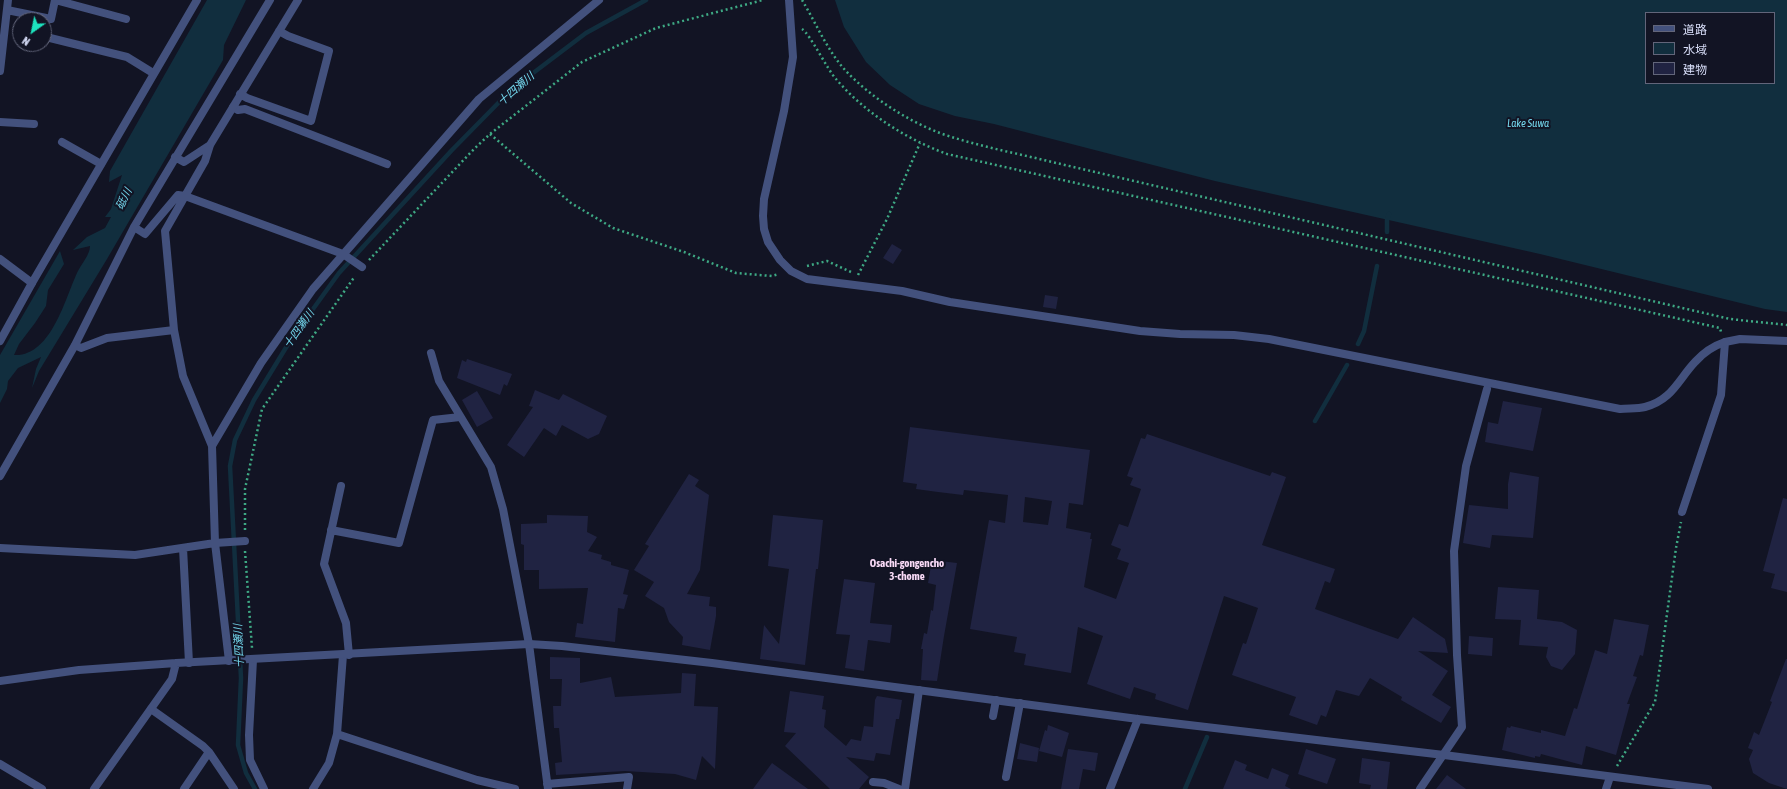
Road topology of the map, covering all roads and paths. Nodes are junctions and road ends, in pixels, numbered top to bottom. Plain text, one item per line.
1 (8, 0) edge
2 (197, 0) edge
3 (270, 0) edge
4 (298, 0) edge
5 (599, 0) edge
6 (763, 0) edge
7 (789, 0) edge
8 (802, 0) edge
9 (7, 10) junction
10 (126, 19) dead end
11 (791, 23) junction
12 (279, 30) junction
13 (52, 38) edge
14 (0, 71) edge
15 (153, 73) junction
16 (240, 94) junction
17 (233, 107) junction
18 (0, 122) edge
19 (34, 124) dead end
20 (490, 134) junction
21 (62, 142) dead end
22 (920, 144) junction
23 (210, 145) junction
24 (175, 157) junction
25 (101, 164) junction
26 (387, 164) dead end
27 (185, 196) junction
28 (134, 227) junction
29 (345, 255) junction
30 (0, 259) edge
31 (361, 266) junction
32 (791, 271) junction
33 (858, 275) junction
34 (32, 283) junction
35 (853, 285) junction
36 (1787, 325) edge
37 (174, 330) junction
38 (0, 341) edge
39 (1787, 341) edge
40 (1725, 342) junction
41 (75, 345) junction
42 (431, 353) dead end
43 (1487, 389) dead end
44 (460, 416) junction
45 (212, 446) junction
46 (0, 476) edge
47 (341, 486) dead end
48 (1682, 512) joint
49 (332, 530) junction
50 (243, 541) junction
51 (217, 544) junction
52 (0, 548) edge
53 (183, 548) junction
54 (529, 644) junction
55 (346, 655) junction
56 (251, 660) junction
57 (230, 661) junction
58 (176, 663) junction
59 (189, 663) junction
60 (0, 681) edge
61 (919, 690) junction
62 (996, 700) junction
63 (1020, 703) junction
64 (151, 709) junction
65 (993, 716) dead end
66 (1138, 718) junction
67 (338, 734) junction
68 (209, 752) junction
69 (1444, 755) junction
70 (0, 764) edge
71 (1006, 776) dead end
72 (1610, 777) junction
73 (873, 782) dead end
74 (547, 786) edge
75 (42, 789) edge
76 (94, 789) edge
77 (184, 789) edge
78 (234, 789) edge
79 (264, 789) edge
80 (313, 789) edge
81 (516, 789) edge
82 (626, 789) edge
83 (898, 789) edge
84 (905, 789) edge
85 (1110, 789) edge
86 (1420, 789) edge
87 (1606, 789) edge
88 (1708, 789) edge

1 - 9 street
2 - 15 street
3 - 24 street
4 - 12 street
5 - 29 street
6 - 20 path
7 - 11 street
8 - 36 path
9 - 10 street
9 - 14 street
11 - 22 path
11 - 32 street
12 - 16 street
12 - 16 street
13 - 15 street
15 - 25 street
16 - 17 street
17 - 23 street
17 - 26 street
18 - 19 street
20 - 31 path
20 - 32 path
21 - 25 street
22 - 33 path
22 - 40 path
23 - 24 street
23 - 27 street
24 - 28 street
25 - 34 street
27 - 28 street
27 - 29 street
27 - 37 street
28 - 41 street
29 - 31 street
29 - 45 street
30 - 34 street
31 - 50 path
32 - 33 path
32 - 35 street
33 - 35 path
34 - 38 street
35 - 40 street
37 - 41 street
37 - 45 street
39 - 40 street
40 - 48 street
41 - 46 street
42 - 44 street
43 - 69 street
44 - 49 street
44 - 54 street
45 - 51 street
47 - 49 street
48 - 72 path
49 - 55 street
50 - 51 street
50 - 56 path
51 - 53 street
51 - 57 street
52 - 53 street
53 - 59 street
54 - 55 street
54 - 61 street
54 - 74 street
55 - 56 street
55 - 67 street
56 - 57 street
56 - 79 street
57 - 59 street
58 - 59 street
58 - 60 street
58 - 64 street
61 - 62 street
61 - 84 street
62 - 63 street
62 - 65 street
63 - 66 street
63 - 71 street
64 - 68 street
64 - 76 street
66 - 69 street
66 - 85 street
67 - 80 street
67 - 81 street
68 - 77 street
68 - 78 street
69 - 72 street
69 - 86 street
70 - 75 street
72 - 87 street
72 - 88 street
73 - 83 street
74 - 82 street

